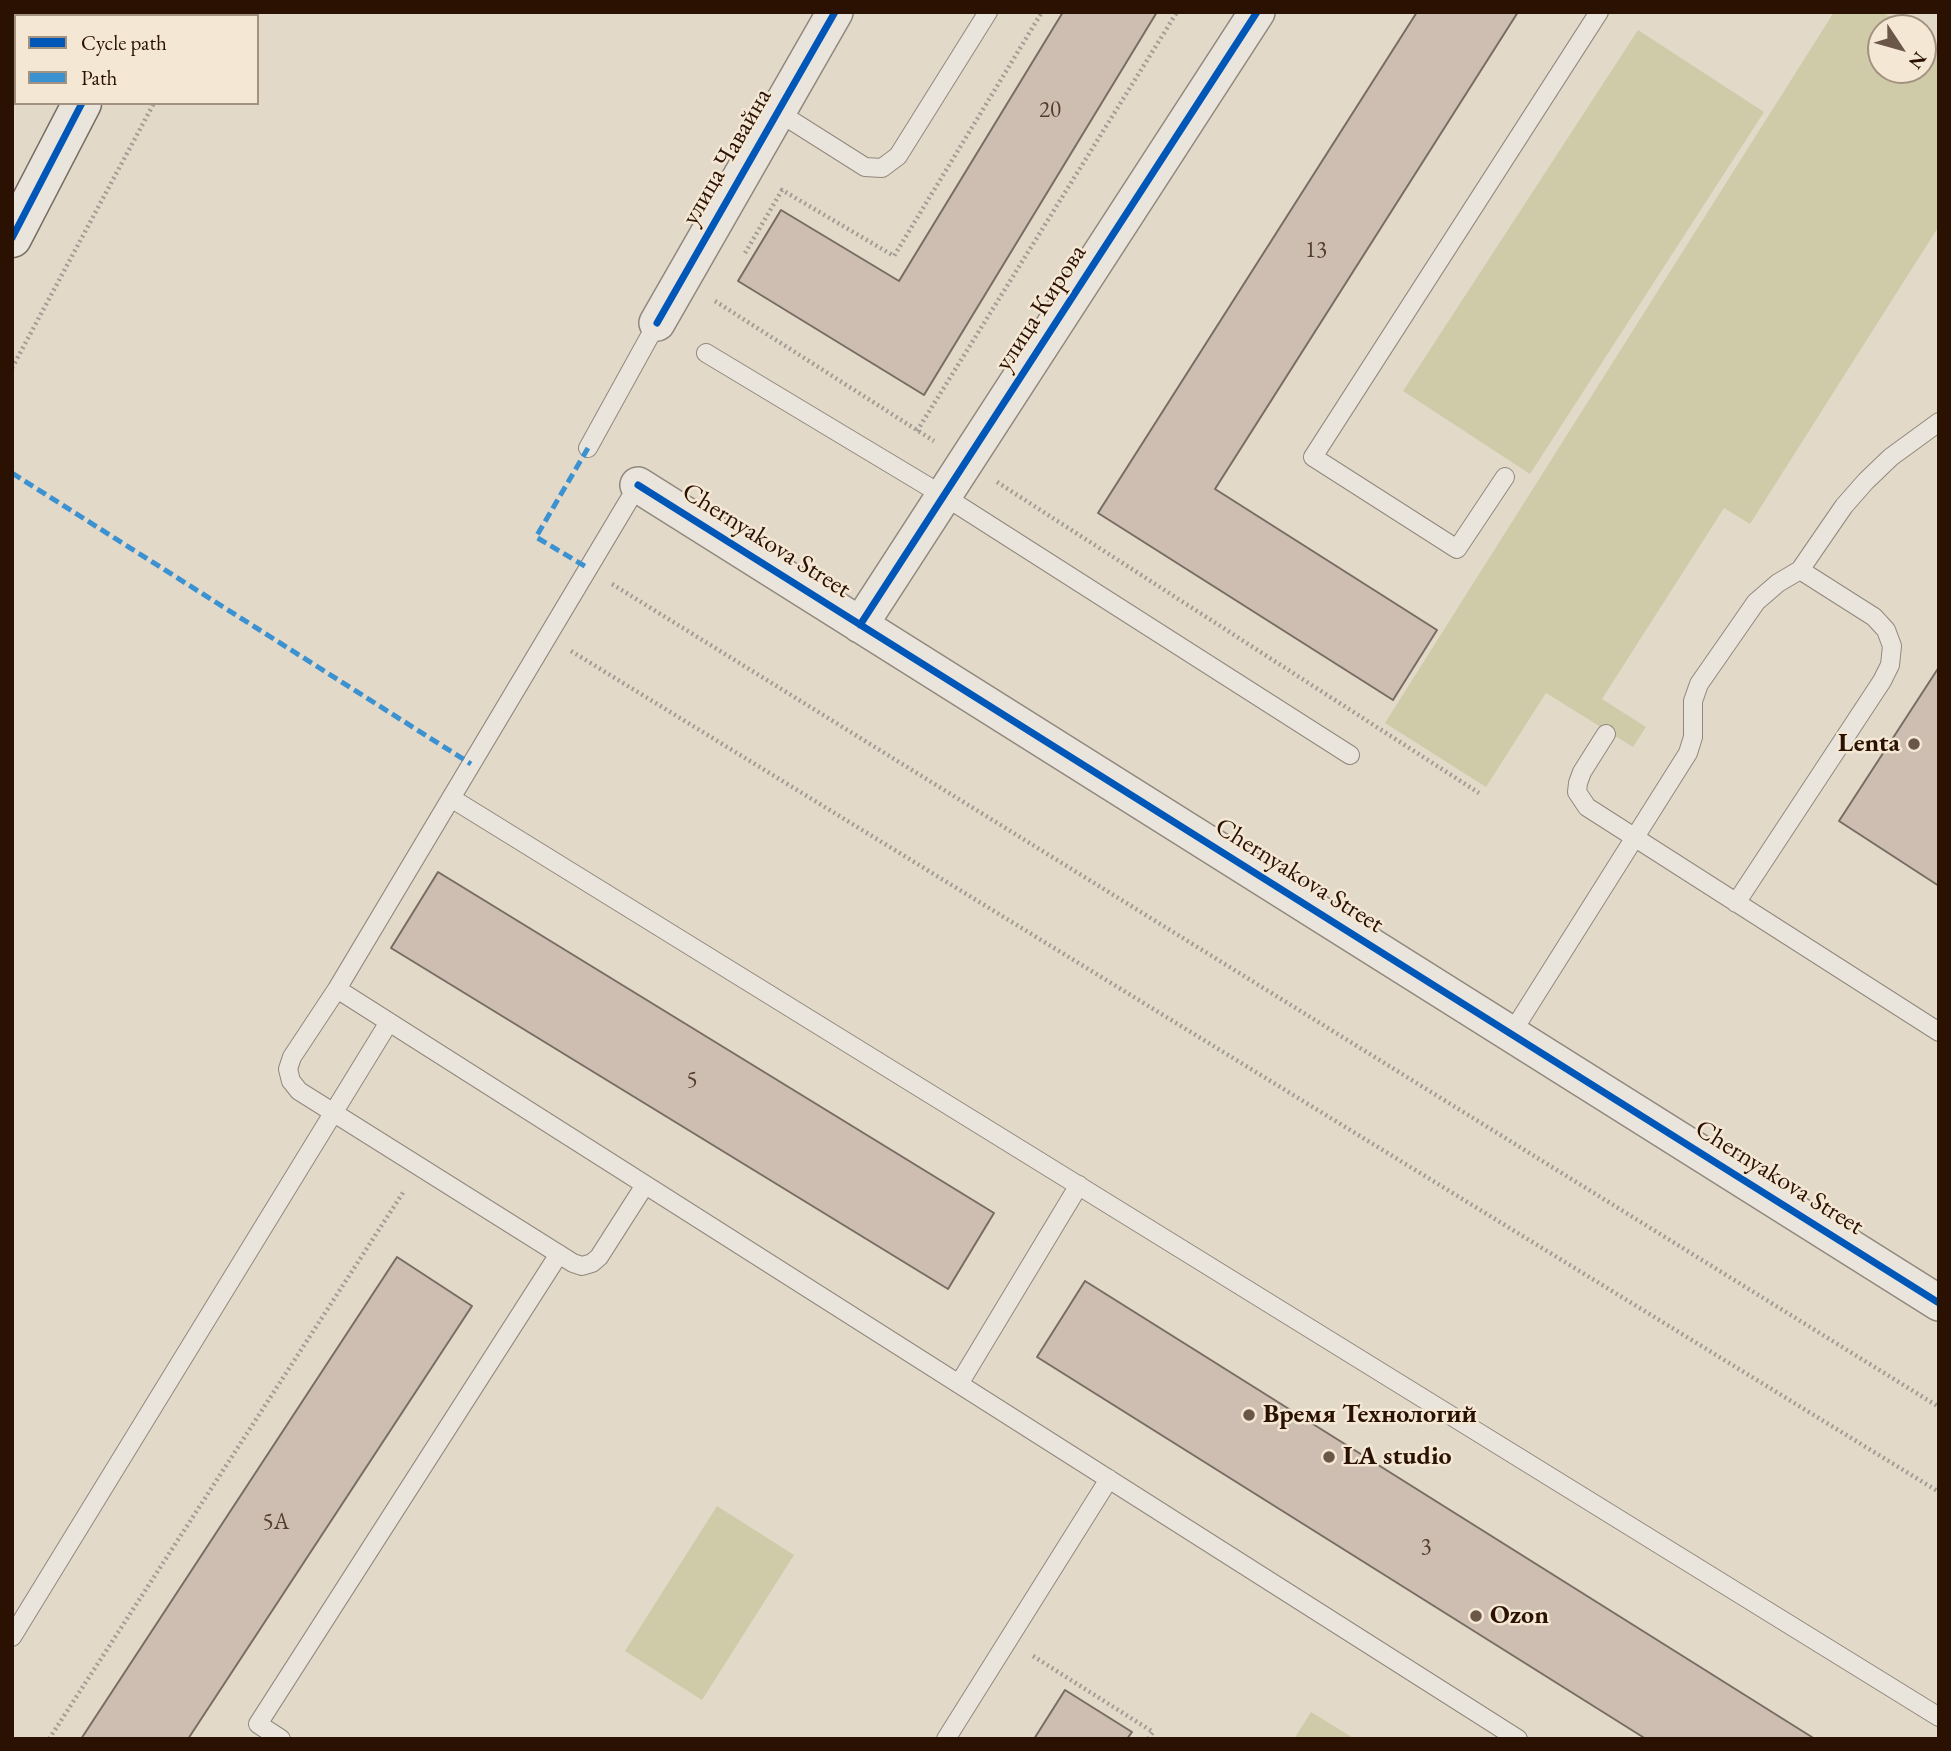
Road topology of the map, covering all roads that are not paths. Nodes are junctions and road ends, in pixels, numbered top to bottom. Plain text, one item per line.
1 (835, 12) edge
2 (988, 12) edge
3 (1257, 12) edge
4 (1599, 12) edge
5 (81, 105) edge
6 (778, 111) junction
7 (12, 238) edge
8 (657, 323) joint
9 (706, 353) dead end
10 (1939, 422) edge
11 (587, 448) dead end
12 (1505, 477) dead end
13 (638, 485) joint
14 (944, 496) junction
15 (1800, 570) junction
16 (860, 625) junction
17 (1606, 734) dead end
18 (1350, 755) dead end
19 (451, 798) junction
20 (1634, 837) junction
21 (1736, 903) junction
22 (337, 989) junction
23 (389, 1022) junction
24 (1939, 1032) edge
25 (1511, 1034) junction
26 (332, 1112) junction
27 (645, 1185) junction
28 (1079, 1185) junction
29 (559, 1254) junction
30 (1939, 1303) edge
31 (959, 1384) junction
32 (1109, 1479) junction
33 (12, 1637) edge
34 (1939, 1717) edge
35 (282, 1739) edge
36 (946, 1739) edge
37 (1518, 1739) edge

1 - 6 street, улица Чавайна
2 - 6 lane
3 - 14 street, улица Кирова
4 - 12 lane
5 - 7 street
6 - 8 street, улица Чавайна
8 - 11 lane, улица Чавайна
9 - 14 lane
10 - 15 lane
13 - 16 street, Chernyakova Street
13 - 19 lane
14 - 16 street, улица Кирова
14 - 18 lane
15 - 20 lane
15 - 21 lane
16 - 25 street, Chernyakova Street
17 - 20 lane
19 - 22 lane
19 - 28 lane
20 - 21 lane
20 - 25 lane
21 - 24 lane
22 - 23 lane
22 - 26 lane
23 - 26 lane
23 - 27 lane
25 - 30 street, Chernyakova Street
26 - 29 lane
26 - 33 lane
27 - 29 lane
27 - 31 lane
28 - 31 lane
28 - 34 lane
29 - 35 lane
31 - 32 lane
32 - 36 lane
32 - 37 lane

